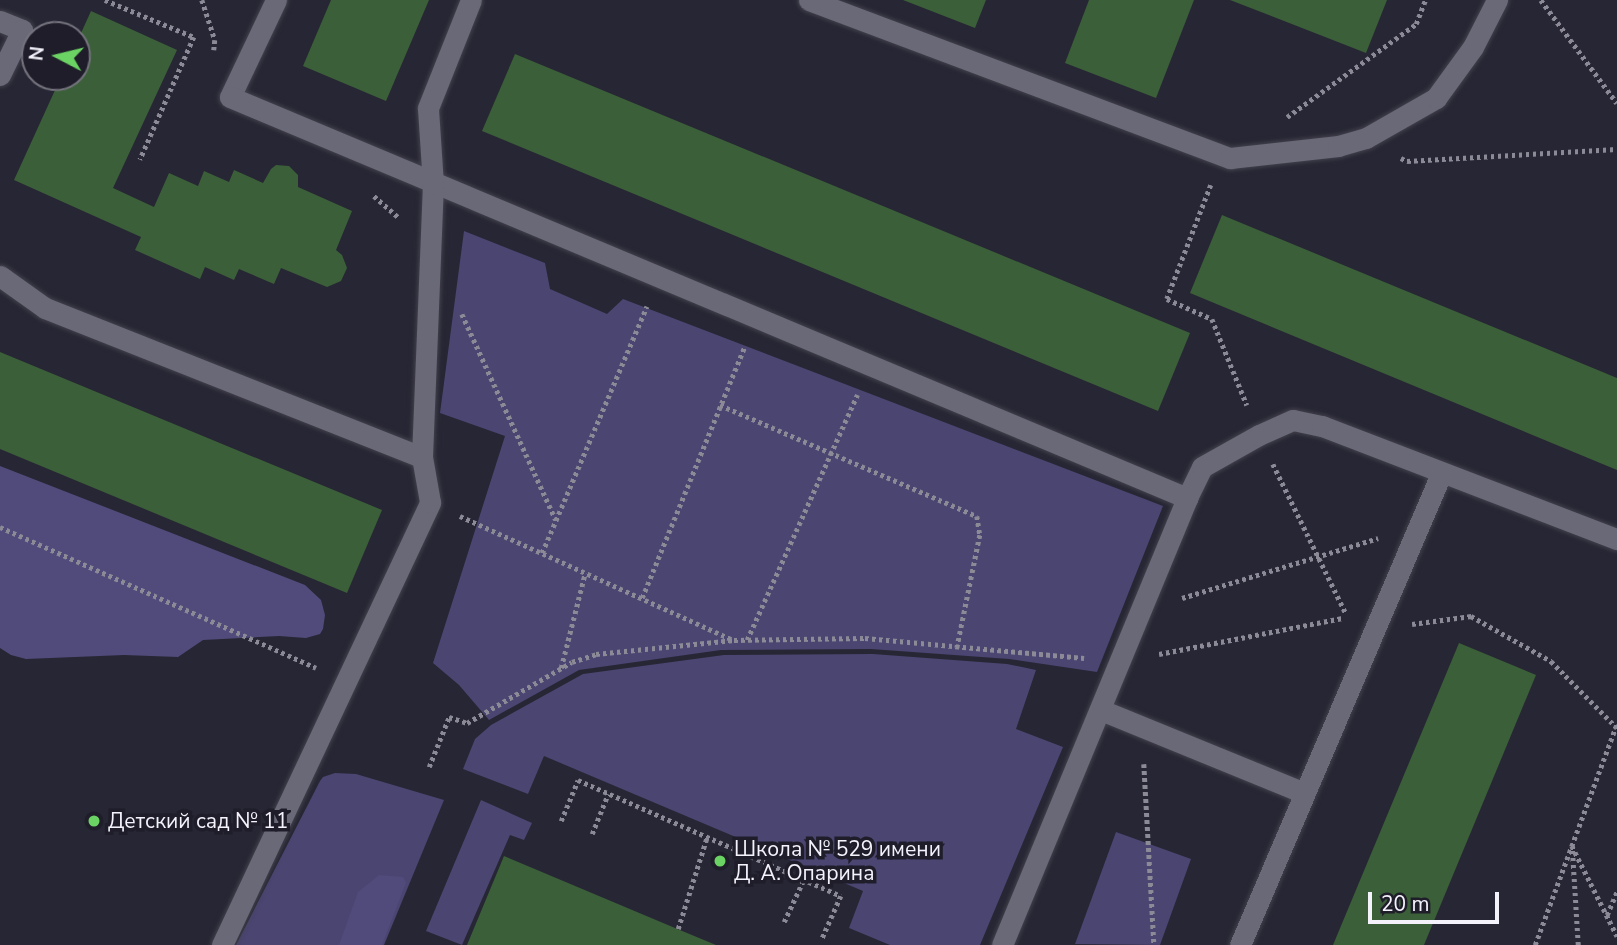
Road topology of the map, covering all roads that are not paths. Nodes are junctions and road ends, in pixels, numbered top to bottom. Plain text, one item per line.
1 (276, 0) edge
2 (471, 0) edge
3 (809, 0) edge
4 (1497, 0) edge
5 (0, 21) edge
6 (0, 75) edge
7 (433, 184) junction
8 (0, 276) edge
9 (422, 457) junction
10 (1441, 474) junction
11 (1187, 498) junction
12 (1617, 540) edge
13 (1101, 710) junction
14 (1304, 793) junction
15 (222, 945) edge
16 (1002, 945) edge
17 (1240, 945) edge

1 - 7 lane
2 - 7 lane
3 - 4 lane
5 - 6 lane
7 - 9 lane
7 - 11 lane
8 - 9 lane
9 - 15 lane
10 - 11 lane
10 - 12 lane
10 - 14 lane
11 - 13 lane
13 - 14 lane
13 - 16 lane
14 - 17 lane

